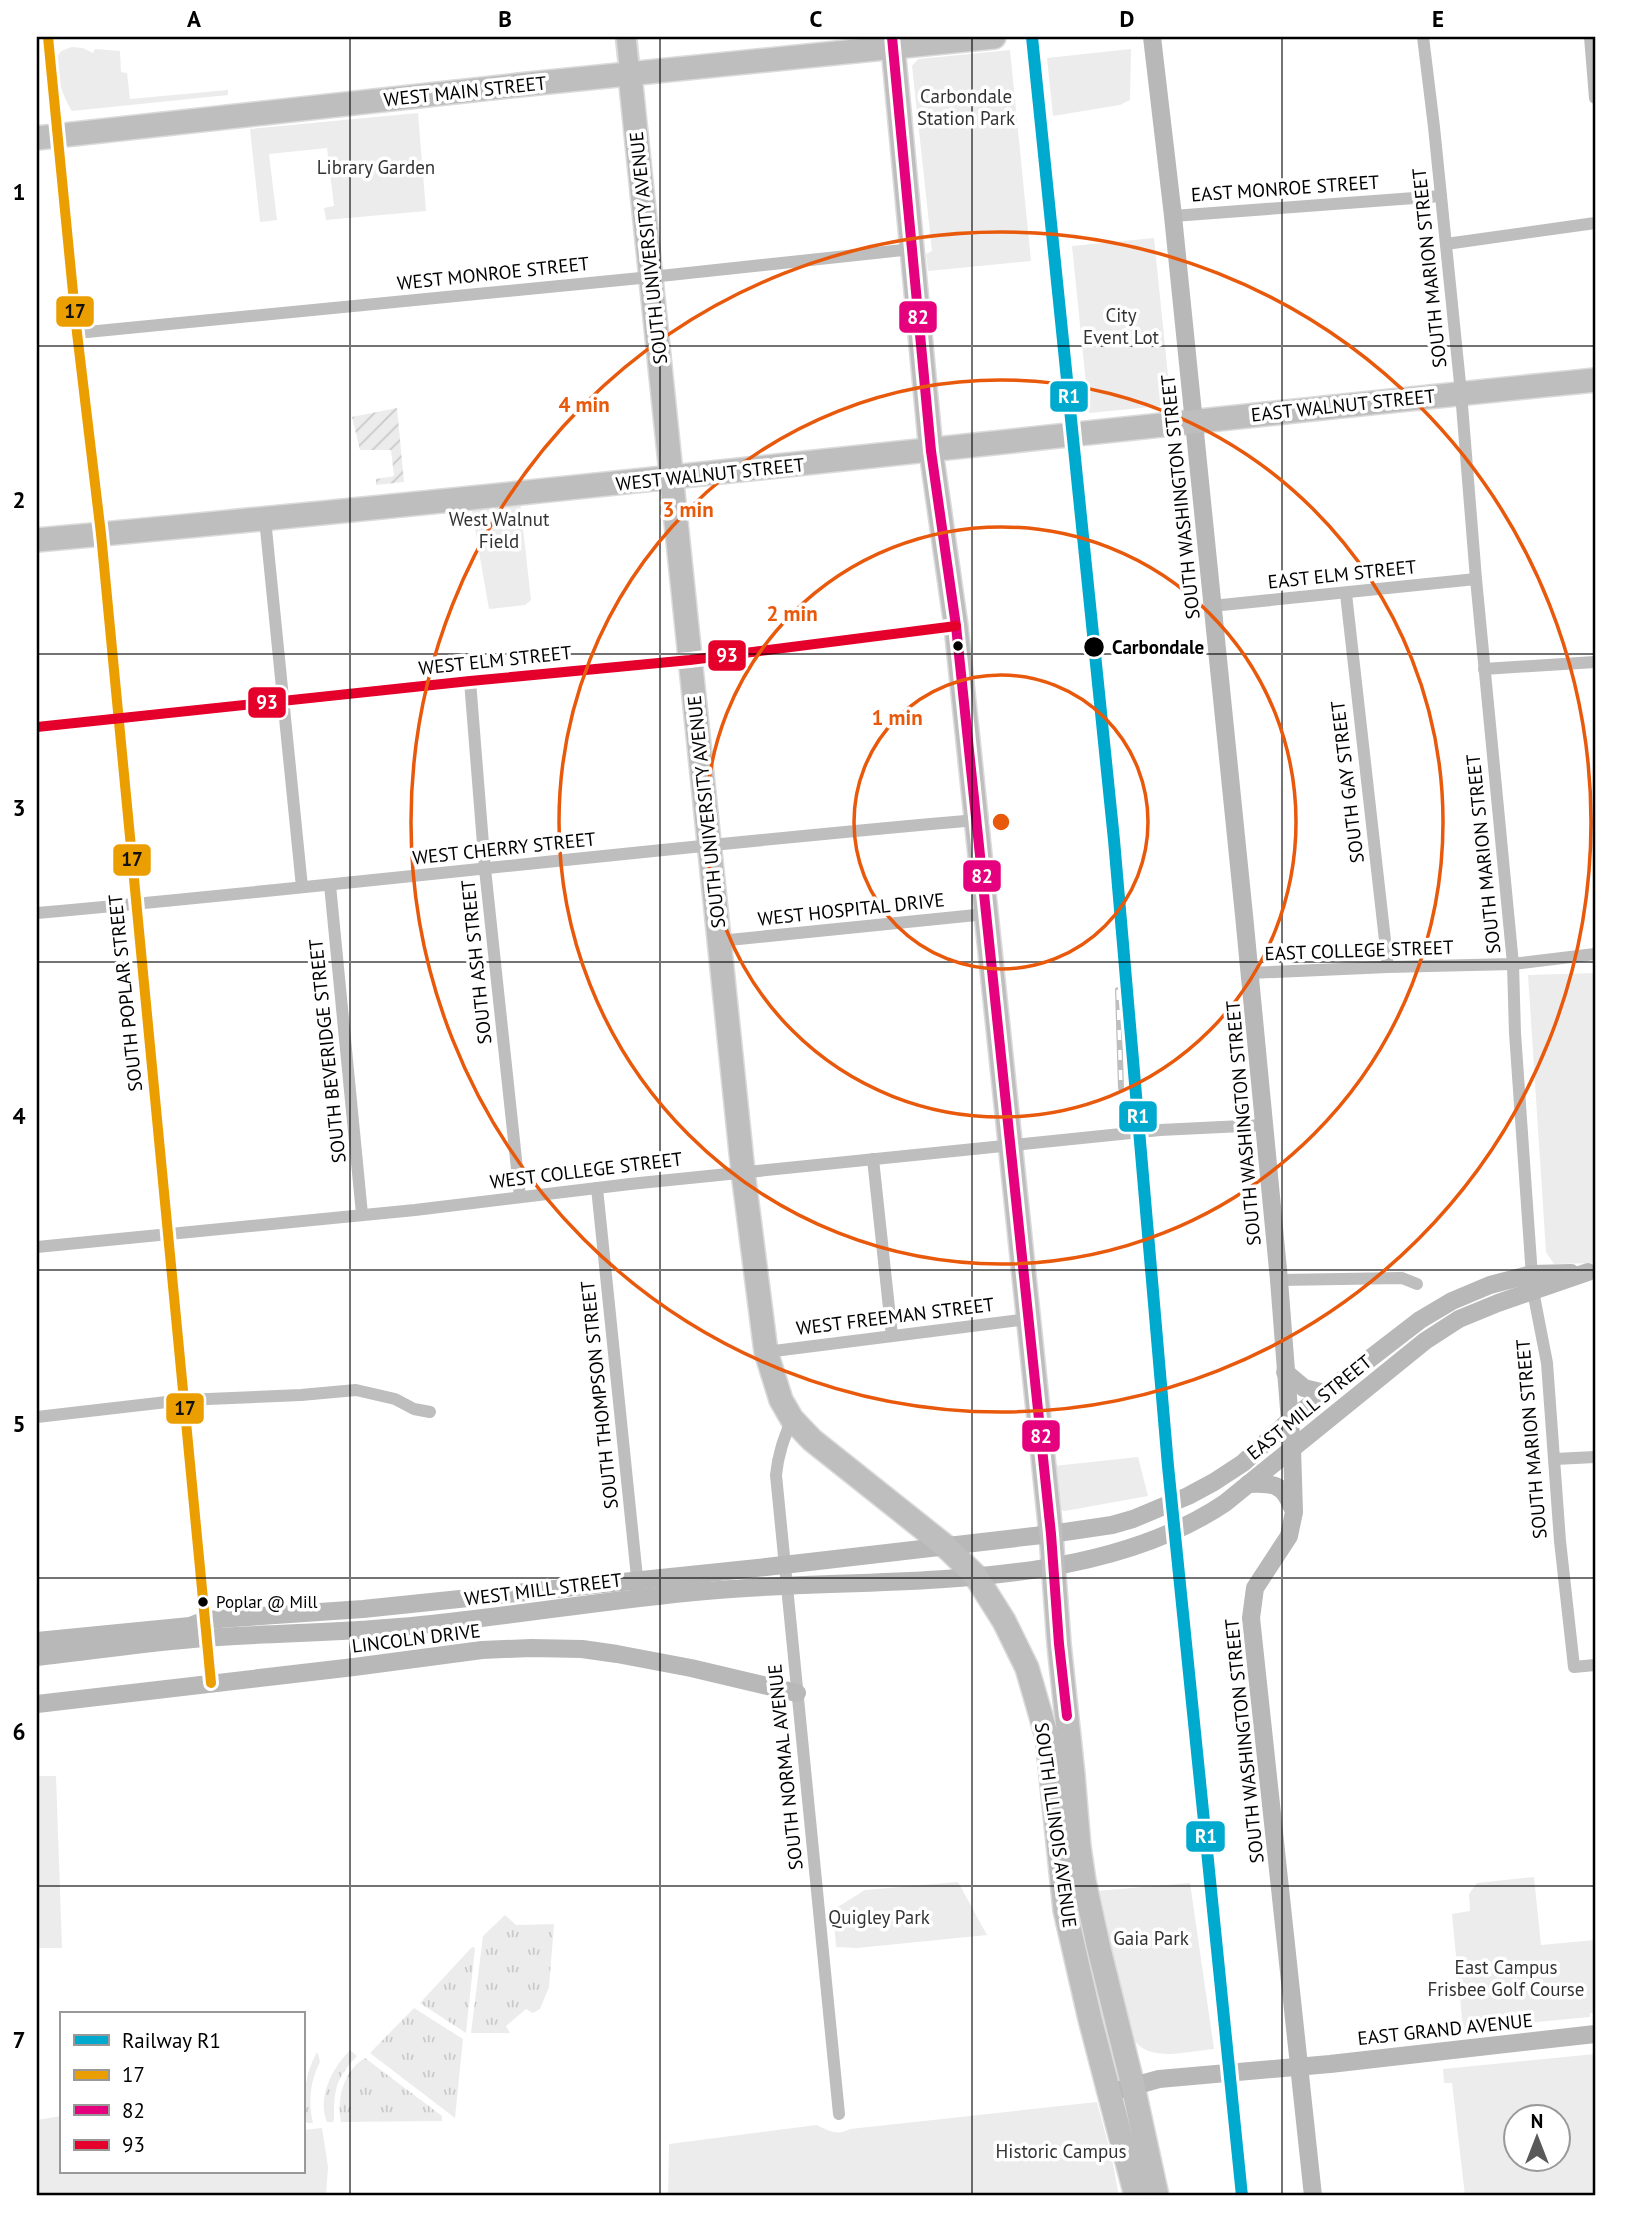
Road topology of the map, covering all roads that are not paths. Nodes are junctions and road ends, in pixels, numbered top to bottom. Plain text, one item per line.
1 (48, 37) edge
2 (626, 37) edge
3 (994, 37) edge
4 (1152, 37) edge
5 (1423, 37) edge
6 (1590, 37) edge
7 (893, 42) edge
8 (630, 75) junction
9 (1595, 98) edge
10 (48, 137) edge
11 (1441, 196) junction
12 (1173, 216) junction
13 (1595, 223) edge
14 (1446, 244) junction
15 (912, 249) junction
16 (651, 277) junction
17 (77, 334) junction
18 (1595, 380) edge
19 (1461, 393) junction
20 (1193, 421) junction
21 (1091, 432) joint
22 (931, 451) junction
23 (671, 478) junction
24 (265, 519) junction
25 (101, 534) junction
26 (37, 540) edge
27 (1476, 579) junction
28 (1346, 594) junction
29 (1212, 606) junction
30 (956, 626) junction
31 (690, 660) junction
32 (1595, 662) edge
33 (1484, 669) junction
34 (470, 681) junction
35 (283, 700) junction
36 (118, 719) junction
37 (37, 727) edge
38 (976, 820) junction
39 (709, 845) junction
40 (485, 869) junction
41 (330, 885) junction
42 (302, 887) junction
43 (136, 904) junction
44 (37, 913) edge
45 (986, 914) junction
46 (719, 942) junction
47 (1595, 954) edge
48 (1513, 964) junction
49 (1388, 967) junction
50 (1250, 972) junction
51 (1263, 1125) junction
52 (1010, 1145) junction
53 (873, 1159) junction
54 (743, 1172) junction
55 (597, 1188) junction
56 (520, 1197) junction
57 (362, 1214) junction
58 (168, 1233) junction
59 (37, 1247) edge
60 (1592, 1272) edge
61 (1279, 1280) junction
62 (1533, 1282) junction
63 (1417, 1284) dead end
64 (1028, 1319) junction
65 (892, 1336) junction
66 (766, 1352) junction
67 (1285, 1372) junction
68 (1325, 1393) junction
69 (184, 1401) junction
70 (430, 1412) dead end
71 (37, 1417) edge
72 (792, 1419) junction
73 (1289, 1421) junction
74 (1292, 1448) junction
75 (1595, 1457) edge
76 (1555, 1459) junction
77 (1248, 1484) junction
78 (1294, 1512) junction
79 (1051, 1534) junction
80 (944, 1545) junction
81 (783, 1565) junction
82 (1054, 1566) junction
83 (975, 1575) junction
84 (637, 1580) junction
85 (786, 1585) junction
86 (639, 1598) junction
87 (206, 1629) junction
88 (37, 1641) edge
89 (37, 1657) edge
90 (1595, 1665) edge
91 (211, 1683) junction
92 (797, 1693) junction
93 (37, 1704) edge
94 (1595, 2034) edge
95 (1299, 2067) junction
96 (1133, 2086) junction
97 (1110, 2092) junction
98 (839, 2114) dead end
99 (1136, 2196) edge
100 (1157, 2196) edge
101 (1313, 2196) edge

1 - 10 street, SOUTH POPLAR STREET
2 - 8 main road
3 - 7 highway, WEST MAIN STREET
4 - 12 main road, SOUTH WASHINGTON STREET
5 - 11 street, SOUTH MARION STREET
6 - 9 street
7 - 8 highway, WEST MAIN STREET
7 - 15 highway, SOUTH ILLINOIS AVENUE
8 - 10 highway, WEST MAIN STREET
8 - 16 highway, SOUTH UNIVERSITY AVENUE
10 - 17 street, SOUTH POPLAR STREET
11 - 12 street, EAST MONROE STREET
11 - 14 street, SOUTH MARION STREET
12 - 20 main road, SOUTH WASHINGTON STREET
13 - 14 street
14 - 19 street, SOUTH MARION STREET
15 - 16 street, WEST MONROE STREET
15 - 22 highway, SOUTH ILLINOIS AVENUE
16 - 17 street, WEST MONROE STREET
16 - 23 highway, SOUTH UNIVERSITY AVENUE
17 - 25 street, SOUTH POPLAR STREET
18 - 19 highway, EAST WALNUT STREET
19 - 20 highway, EAST WALNUT STREET
19 - 27 street, SOUTH MARION STREET
20 - 21 highway, EAST WALNUT STREET
20 - 29 main road, SOUTH WASHINGTON STREET
21 - 22 highway, WEST WALNUT STREET
22 - 23 highway, WEST WALNUT STREET
22 - 30 highway, SOUTH ILLINOIS AVENUE
23 - 24 highway, WEST WALNUT STREET
23 - 31 highway, SOUTH UNIVERSITY AVENUE
24 - 25 highway, WEST WALNUT STREET
24 - 35 street
25 - 26 highway, WEST WALNUT STREET
25 - 36 street, SOUTH POPLAR STREET
27 - 28 street, EAST ELM STREET
27 - 33 street, SOUTH MARION STREET
28 - 29 street, EAST ELM STREET
28 - 49 street, SOUTH GAY STREET
29 - 50 main road, SOUTH WASHINGTON STREET
30 - 31 street, WEST ELM STREET
30 - 38 highway, SOUTH ILLINOIS AVENUE
31 - 34 street, WEST ELM STREET
31 - 39 highway, SOUTH UNIVERSITY AVENUE
32 - 33 street
33 - 48 street, SOUTH MARION STREET
34 - 35 street, WEST ELM STREET
34 - 40 street, SOUTH ASH STREET
35 - 36 street, WEST ELM STREET
35 - 42 street
36 - 37 street, WEST ELM STREET
36 - 43 street, SOUTH POPLAR STREET
38 - 39 street, WEST CHERRY STREET
38 - 45 highway, SOUTH ILLINOIS AVENUE
39 - 40 street, WEST CHERRY STREET
39 - 46 highway, SOUTH UNIVERSITY AVENUE
40 - 41 street, WEST CHERRY STREET
40 - 56 street, SOUTH ASH STREET
41 - 42 street, WEST CHERRY STREET
41 - 57 street, SOUTH BEVERIDGE STREET
42 - 43 street, WEST CHERRY STREET
43 - 44 street, WEST CHERRY STREET
43 - 58 street, SOUTH POPLAR STREET
45 - 46 street, WEST HOSPITAL DRIVE
45 - 52 highway, SOUTH ILLINOIS AVENUE
46 - 54 highway, SOUTH UNIVERSITY AVENUE
47 - 48 street, EAST COLLEGE STREET
48 - 49 street, EAST COLLEGE STREET
48 - 62 street, SOUTH MARION STREET
49 - 50 street, EAST COLLEGE STREET
50 - 51 main road, SOUTH WASHINGTON STREET
51 - 52 street, WEST COLLEGE STREET
51 - 61 main road, SOUTH WASHINGTON STREET
52 - 53 street, WEST COLLEGE STREET
52 - 64 highway, SOUTH ILLINOIS AVENUE
53 - 54 street, WEST COLLEGE STREET
53 - 65 street
54 - 55 street, WEST COLLEGE STREET
54 - 66 highway, SOUTH UNIVERSITY AVENUE
55 - 56 street, WEST COLLEGE STREET
55 - 84 street, SOUTH THOMPSON STREET
56 - 57 street, WEST COLLEGE STREET
57 - 58 street, WEST COLLEGE STREET
58 - 59 street, WEST COLLEGE STREET
58 - 69 street, SOUTH POPLAR STREET
60 - 62 main road, EAST MILL STREET
61 - 63 street
61 - 67 main road, SOUTH WASHINGTON STREET
62 - 68 main road, EAST MILL STREET
62 - 74 main road, EAST MILL STREET
62 - 76 street, SOUTH MARION STREET
64 - 65 street, WEST FREEMAN STREET
64 - 79 highway, SOUTH ILLINOIS AVENUE
65 - 66 street, WEST FREEMAN STREET
66 - 72 highway, SOUTH UNIVERSITY AVENUE
67 - 68 main road
67 - 73 main road, SOUTH WASHINGTON STREET
68 - 73 main road, EAST MILL STREET
69 - 70 street
69 - 71 street
69 - 87 street, SOUTH POPLAR STREET
72 - 80 highway, SOUTH ILLINOIS AVENUE
72 - 81 street, SOUTH NORMAL AVENUE
73 - 74 main road, SOUTH WASHINGTON STREET
73 - 79 main road, EAST MILL STREET
74 - 77 main road, EAST MILL STREET
74 - 78 main road, SOUTH WASHINGTON STREET
75 - 76 street
76 - 90 street, SOUTH MARION STREET
77 - 78 main road
77 - 82 main road, EAST MILL STREET
78 - 95 main road, SOUTH WASHINGTON STREET
79 - 80 main road, WEST MILL STREET
79 - 82 highway, SOUTH ILLINOIS AVENUE
80 - 81 main road, WEST MILL STREET
80 - 83 highway, SOUTH ILLINOIS AVENUE
81 - 84 main road, WEST MILL STREET
81 - 85 street, SOUTH NORMAL AVENUE
82 - 83 main road, WEST MILL STREET
82 - 96 highway, SOUTH ILLINOIS AVENUE
83 - 85 main road, WEST MILL STREET
83 - 97 highway, SOUTH ILLINOIS AVENUE
84 - 86 street, SOUTH THOMPSON STREET
84 - 87 main road, WEST MILL STREET
85 - 86 main road, WEST MILL STREET
85 - 92 street, SOUTH NORMAL AVENUE
86 - 87 main road, WEST MILL STREET
87 - 88 main road, WEST MILL STREET
87 - 89 main road, WEST MILL STREET
87 - 91 street, SOUTH POPLAR STREET
91 - 92 main road, LINCOLN DRIVE
91 - 93 main road, LINCOLN DRIVE
92 - 98 street, SOUTH NORMAL AVENUE
94 - 95 main road, EAST GRAND AVENUE
95 - 96 main road, EAST GRAND AVENUE
95 - 101 main road, SOUTH WASHINGTON STREET
96 - 97 main road, EAST GRAND AVENUE
96 - 100 highway, SOUTH ILLINOIS AVENUE
97 - 99 highway, SOUTH ILLINOIS AVENUE

